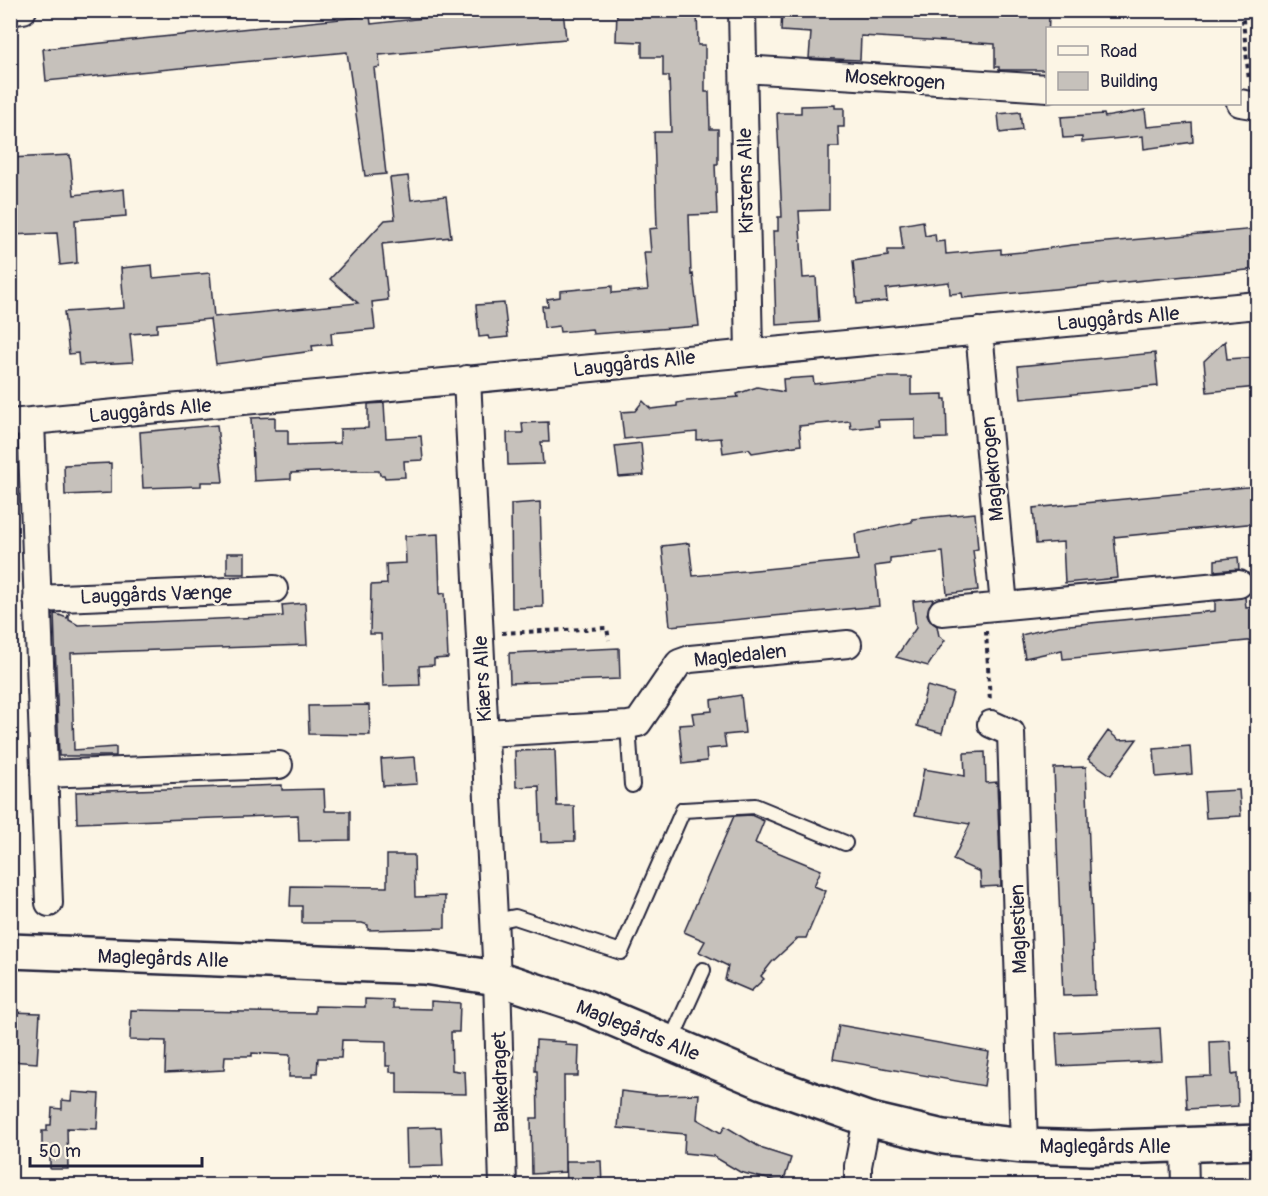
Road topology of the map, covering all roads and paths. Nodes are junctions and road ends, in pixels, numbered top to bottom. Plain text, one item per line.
1 (23, 10) edge
2 (742, 10) edge
3 (1242, 10) edge
4 (10, 12) edge
5 (743, 69) junction
6 (1046, 88) edge
7 (1249, 105) edge
8 (1257, 305) edge
9 (979, 331) junction
10 (749, 352) junction
11 (467, 380) junction
12 (21, 422) edge
13 (1239, 584) dead end
14 (274, 589) dead end
15 (37, 599) junction
16 (994, 607) junction
17 (942, 612) dead end
18 (480, 634) junction
19 (609, 640) dead end
20 (848, 644) dead end
21 (991, 724) joint
22 (628, 726) junction
23 (485, 733) junction
24 (279, 765) dead end
25 (44, 774) junction
26 (632, 785) dead end
27 (845, 843) dead end
28 (49, 903) dead end
29 (495, 921) junction
30 (10, 951) edge
31 (704, 970) dead end
32 (497, 978) junction
33 (670, 1043) junction
34 (867, 1119) junction
35 (1257, 1142) edge
36 (1024, 1146) junction
37 (1184, 1146) junction
38 (503, 1185) edge
39 (858, 1185) edge
40 (1185, 1185) edge

1 - 4 street
2 - 5 street, Kirstens Alle
3 - 7 path
5 - 6 street, Mosekrogen
5 - 10 street, Kirstens Alle
8 - 9 street, Lauggårds Alle
9 - 10 street, Lauggårds Alle
9 - 16 street, Maglekrogen
10 - 11 street, Lauggårds Alle
11 - 12 street, Lauggårds Alle
11 - 18 street, Kiærs Alle
12 - 15 street
13 - 16 street
14 - 15 street, Lauggårds Vænge
15 - 25 street
16 - 17 street
16 - 21 path
18 - 19 path
18 - 23 street, Kiærs Alle
20 - 22 street, Magledalen
21 - 36 street, Maglestien
22 - 23 street
22 - 26 lane
23 - 29 street, Kiærs Alle
24 - 25 street
25 - 28 street
27 - 29 lane
29 - 32 street, Kiærs Alle
30 - 32 street, Maglegårds Alle
31 - 33 lane
32 - 33 street, Maglegårds Alle
32 - 38 street, Bakkedraget
33 - 34 street, Maglegårds Alle
34 - 36 street, Maglegårds Alle
34 - 39 street
35 - 37 street, Maglegårds Alle
36 - 37 street, Maglegårds Alle
37 - 40 street

